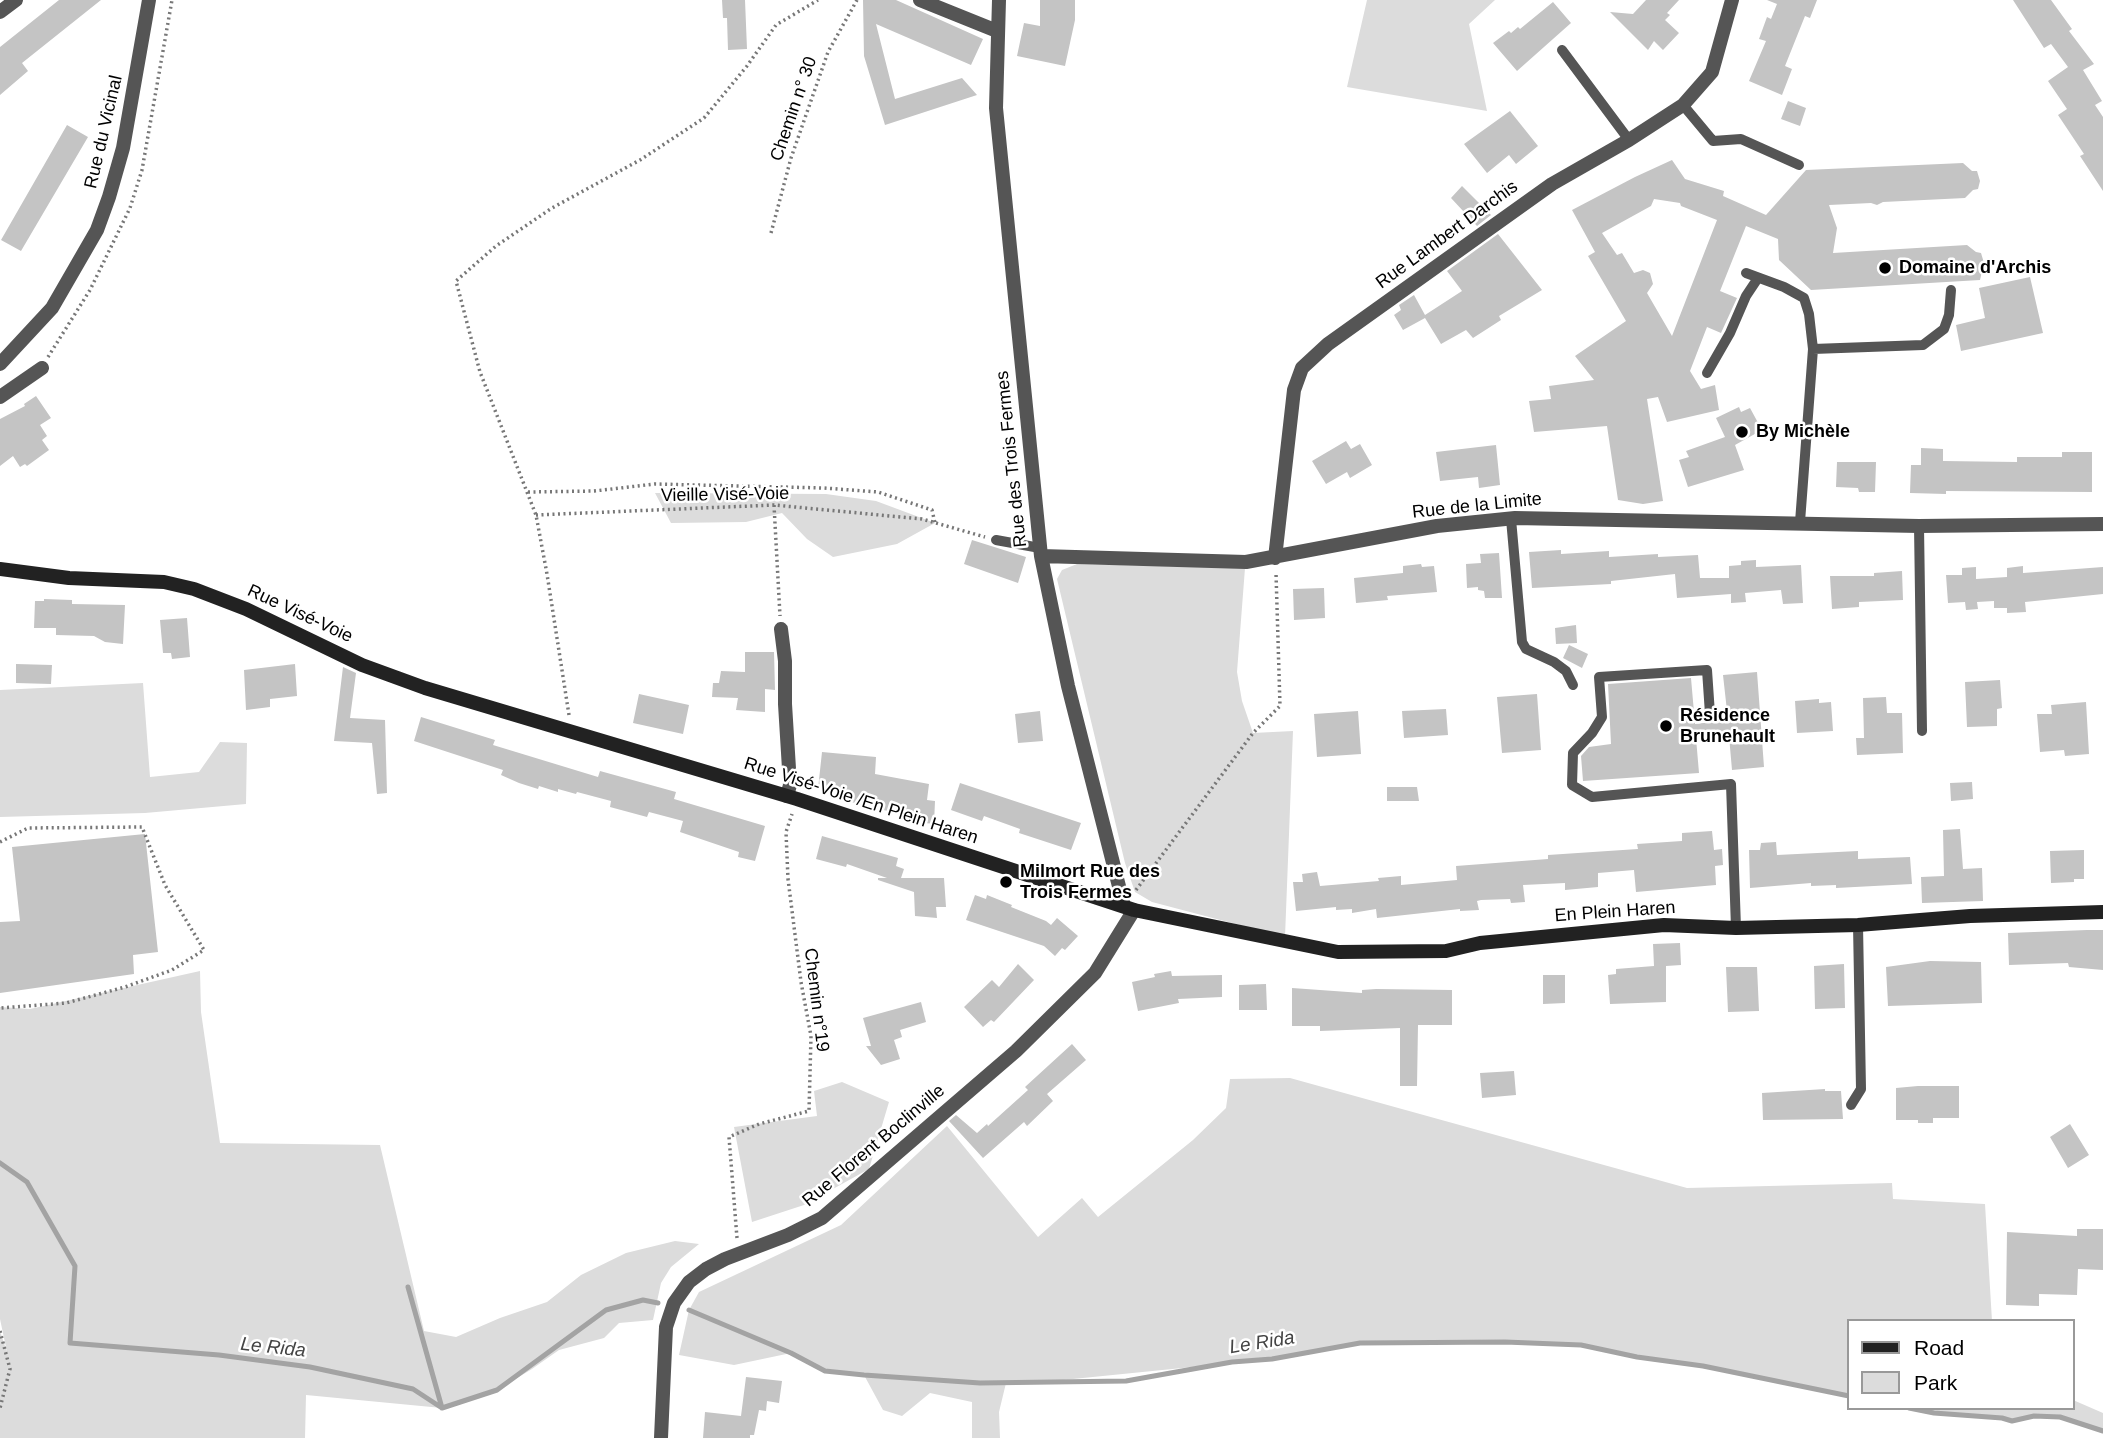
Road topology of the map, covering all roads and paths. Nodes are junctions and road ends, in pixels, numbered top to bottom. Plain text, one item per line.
1 (16, 0) edge
2 (149, 0) edge
3 (818, 0) edge
4 (857, 0) edge
5 (920, 0) edge
6 (999, 0) edge
7 (1732, 0) edge
8 (0, 12) edge
9 (998, 31) junction
10 (1562, 50) dead end
11 (1683, 105) junction
12 (1629, 140) junction
13 (1799, 165) dead end
14 (771, 233) dead end
15 (1746, 273) dead end
16 (1758, 278) junction
17 (1951, 290) dead end
18 (1813, 349) junction
19 (0, 364) edge
20 (42, 368) dead end
21 (1707, 373) dead end
22 (0, 397) edge
23 (527, 492) junction
24 (774, 505) junction
25 (536, 515) junction
26 (1511, 519) junction
27 (1800, 522) junction
28 (936, 523) junction
29 (2103, 524) edge
30 (1919, 526) junction
31 (996, 540) joint
32 (1041, 552) junction
33 (1275, 558) junction
34 (0, 569) edge
35 (781, 629) joint
36 (1573, 685) dead end
37 (1710, 714) dead end
38 (1922, 731) dead end
39 (575, 733) junction
40 (792, 797) junction
41 (0, 842) edge
42 (1129, 908) junction
43 (2103, 912) edge
44 (1858, 925) junction
45 (1736, 928) junction
46 (0, 1008) edge
47 (1851, 1105) dead end
48 (738, 1254) junction
49 (0, 1331) edge
50 (0, 1408) edge
51 (661, 1438) edge

1 - 8 street
2 - 19 street, Rue du Vicinal
3 - 23 path
4 - 14 path, Chemin n° 30
5 - 9 street
6 - 9 street, Rue des Trois Fermes
7 - 11 street, Rue Lambert Darchis
9 - 32 street, Rue des Trois Fermes
10 - 12 lane
11 - 12 street, Rue Lambert Darchis
11 - 13 lane
12 - 33 street, Rue Lambert Darchis
15 - 16 lane
16 - 18 lane
16 - 21 lane
17 - 18 lane
18 - 27 lane
20 - 22 street
23 - 25 path
23 - 28 path
24 - 25 path, Vieille Visé-Voie
24 - 28 path, Vieille Visé-Voie
24 - 35 path
25 - 39 path
26 - 27 street, Rue de la Limite
26 - 33 street, Rue de la Limite
26 - 36 lane
27 - 30 street, Rue de la Limite
28 - 31 path, Vieille Visé-Voie
29 - 30 street, Rue de la Limite
30 - 38 lane
31 - 32 lane
32 - 33 street, Rue de la Limite
32 - 42 street, Rue des Trois Fermes
33 - 42 path
34 - 39 street, Rue Visé-Voie
35 - 40 street
37 - 45 lane
39 - 40 street, Rue Visé-Voie /En Plein Haren
40 - 42 street, Rue Visé-Voie /En Plein Haren
40 - 48 path, Chemin n°19
41 - 46 path
42 - 45 street, En Plein Haren
42 - 48 street, Rue Florent Boclinville
43 - 44 street, En Plein Haren
44 - 45 street, En Plein Haren
44 - 47 lane
48 - 51 street, Rue Florent Boclinville
49 - 50 path

